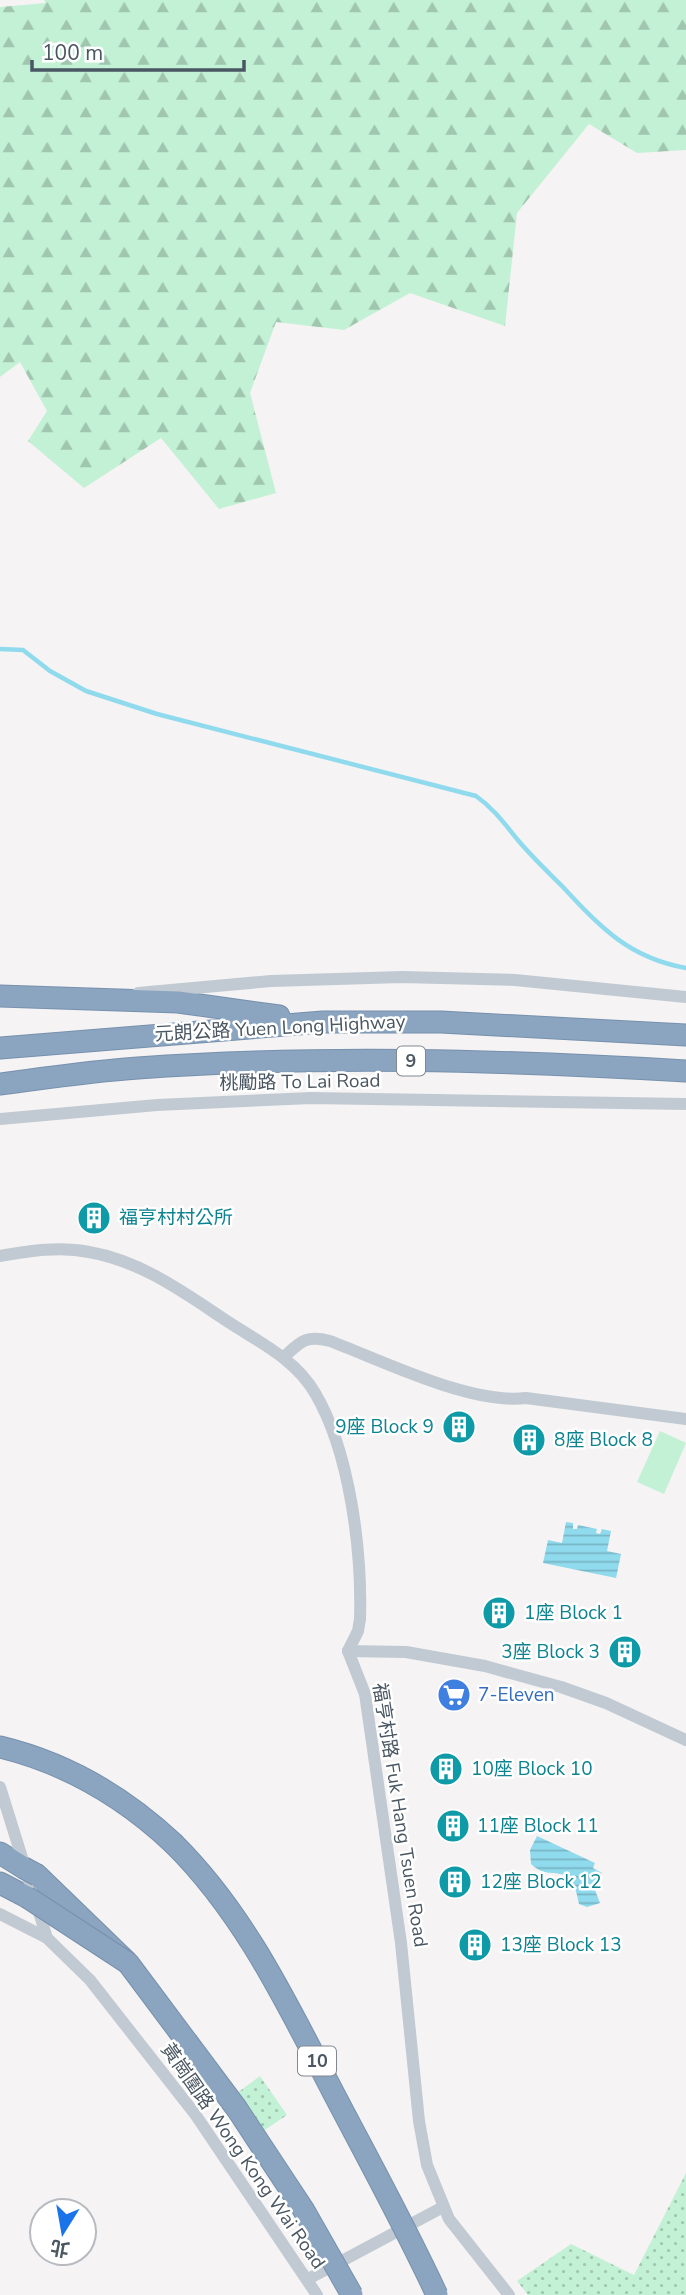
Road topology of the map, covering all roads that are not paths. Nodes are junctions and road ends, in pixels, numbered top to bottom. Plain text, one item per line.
1 (0, 996) edge
2 (102, 997) dead end
3 (686, 997) edge
4 (323, 1022) junction
5 (686, 1035) edge
6 (0, 1048) edge
7 (686, 1071) edge
8 (0, 1084) edge
9 (686, 1104) edge
10 (0, 1119) edge
11 (0, 1256) edge
12 (284, 1357) junction
13 (686, 1419) edge
14 (348, 1651) junction
15 (686, 1740) edge
16 (0, 1747) edge
17 (0, 1787) edge
18 (0, 1853) edge
19 (0, 1883) edge
20 (0, 1914) edge
21 (47, 1938) junction
22 (128, 1963) junction
23 (443, 2207) junction
24 (308, 2279) junction
25 (317, 2295) edge
26 (352, 2295) edge
27 (437, 2295) edge
28 (509, 2295) edge

1 - 4 highway
2 - 3 street
4 - 5 highway, 元朗公路 Yuen Long Highway / 9
4 - 6 highway, 元朗公路 Yuen Long Highway / 9
7 - 8 highway, 元朗公路 Yuen Long Highway / 9
9 - 10 street, 桃勵路 To Lai Road
11 - 12 street
12 - 13 street
12 - 14 street
14 - 15 street
14 - 23 street, 福亨村路 Fuk Hang Tsuen Road
16 - 27 highway, 10, bridge
17 - 21 street, 黃崗圍路 Wong Kong Wai Road
18 - 22 highway, bridge
19 - 22 highway, bridge
20 - 21 street
21 - 24 street, 黃崗圍路 Wong Kong Wai Road
22 - 26 highway, bridge
23 - 24 street
23 - 28 street, 福亨村路 Fuk Hang Tsuen Road
24 - 25 street, 黃崗圍路 Wong Kong Wai Road

